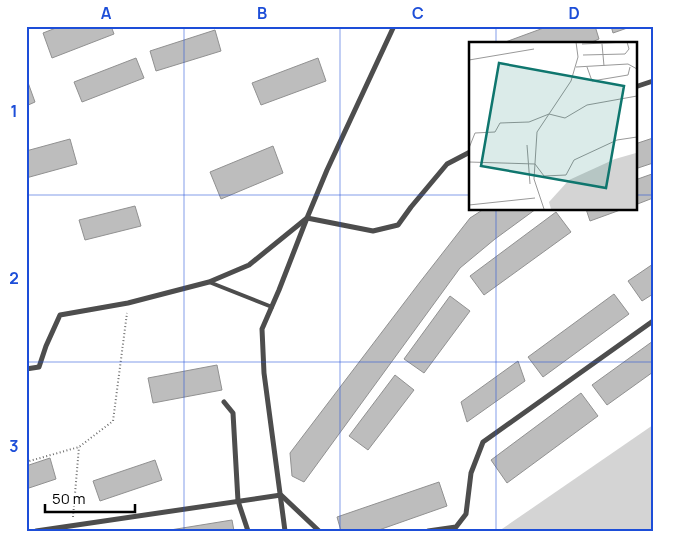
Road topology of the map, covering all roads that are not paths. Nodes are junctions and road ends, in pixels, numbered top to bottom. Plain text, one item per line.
1 (394, 26) edge
2 (653, 81) edge
3 (636, 87) edge
4 (469, 153) edge
5 (307, 218) junction
6 (209, 282) junction
7 (272, 307) junction
8 (653, 321) edge
9 (26, 369) edge
10 (224, 402) dead end
11 (281, 494) junction
12 (238, 501) junction
13 (36, 531) edge
14 (248, 531) edge
15 (285, 531) edge
16 (319, 531) edge
17 (428, 531) edge

1 - 5 street
2 - 3 street
4 - 5 street
5 - 6 street
5 - 7 street
6 - 7 lane
6 - 9 street
7 - 11 street
8 - 17 street
10 - 12 street
11 - 12 street
11 - 15 street
11 - 16 street
12 - 13 street
12 - 14 street

